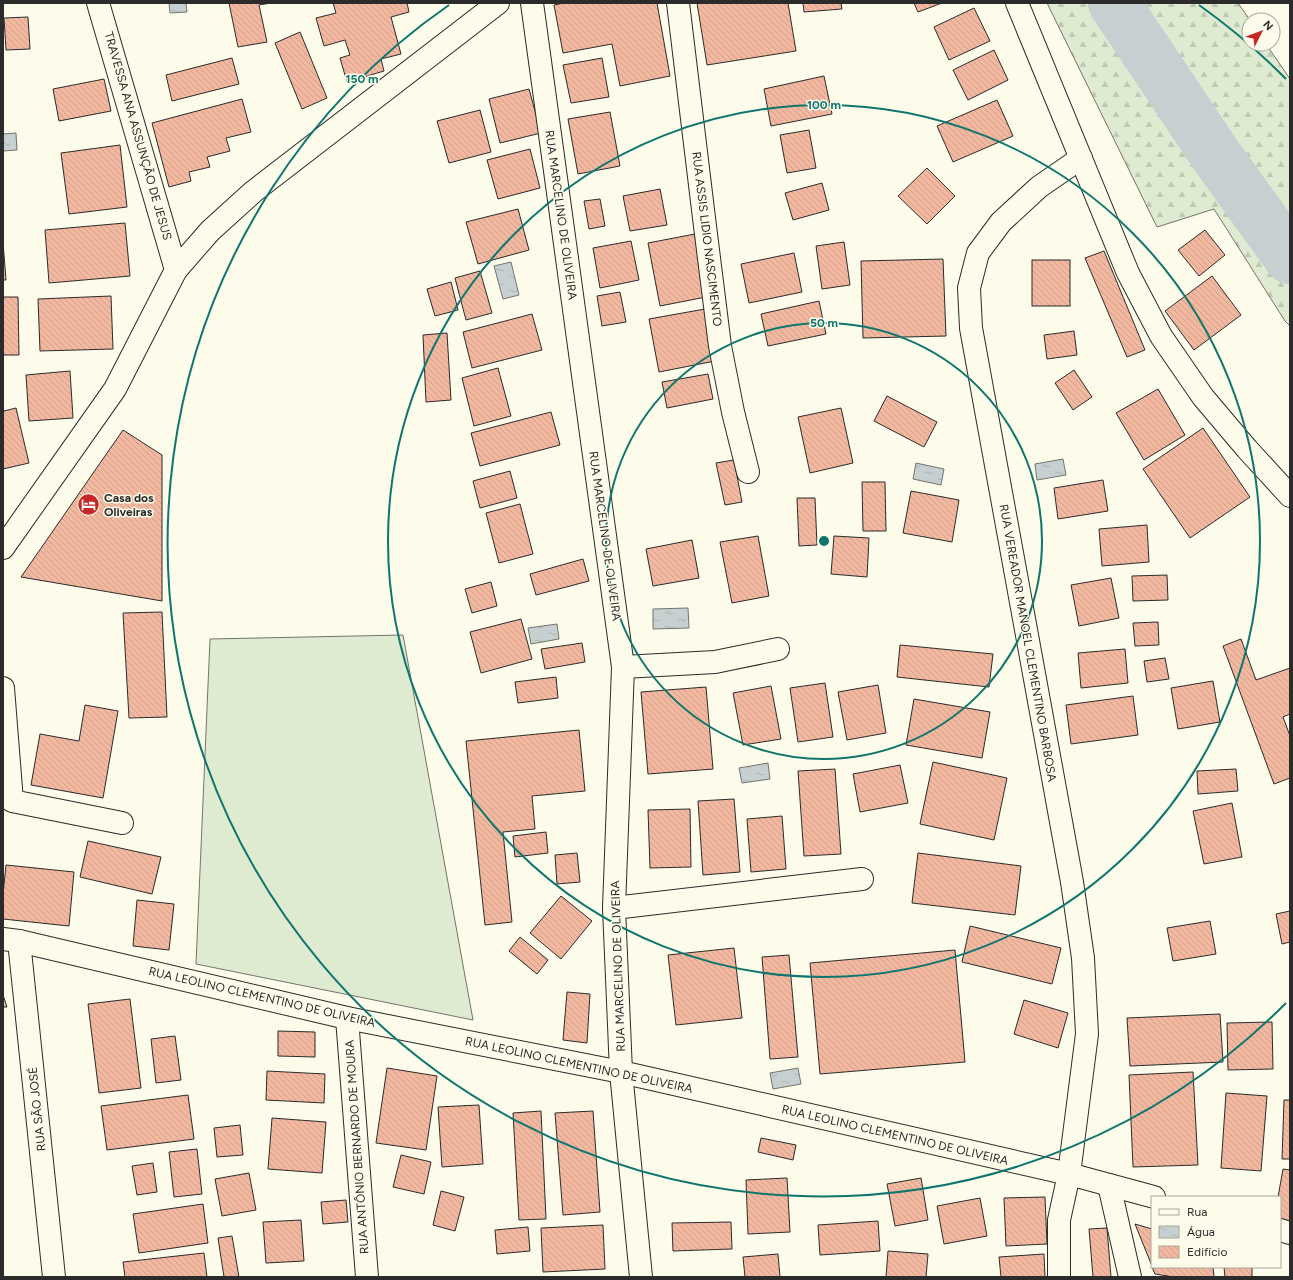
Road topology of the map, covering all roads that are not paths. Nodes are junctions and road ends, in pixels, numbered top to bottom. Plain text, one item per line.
1 (98, 3) edge
2 (498, 3) edge
3 (532, 3) edge
4 (678, 3) edge
5 (1016, 3) edge
6 (1081, 158) junction
7 (176, 270) junction
8 (748, 472) dead end
9 (1290, 496) edge
10 (3, 548) edge
11 (778, 649) dead end
12 (623, 667) junction
13 (3, 688) edge
14 (122, 823) dead end
15 (862, 879) dead end
16 (614, 908) junction
17 (11, 940) edge
18 (347, 1018) junction
19 (621, 1072) junction
20 (1069, 1174) junction
21 (1109, 1185) junction
22 (1151, 1196) edge
23 (54, 1277) edge
24 (367, 1277) edge
25 (641, 1277) edge
26 (1059, 1277) edge
27 (1130, 1277) edge

1 - 7 street, TRAVESSA ANA ASSUNÇÃO DE JESUS
2 - 7 street
3 - 12 street, RUA MARCELINO DE OLIVEIRA
4 - 8 street, RUA ASSIS LIDIO NASCIMENTO
5 - 6 street
6 - 9 street
6 - 20 street, RUA VEREADOR MANOEL CLEMENTINO BARBOSA
7 - 10 street
11 - 12 street
12 - 16 street, RUA MARCELINO DE OLIVEIRA
13 - 14 street
15 - 16 street
16 - 19 street, RUA MARCELINO DE OLIVEIRA
17 - 18 street, RUA LEOLINO CLEMENTINO DE OLIVEIRA
17 - 23 street, RUA SÃO JOSÉ
18 - 19 street, RUA LEOLINO CLEMENTINO DE OLIVEIRA
18 - 24 street, RUA ANTÔNIO BERNARDO DE MOURA
19 - 20 street, RUA LEOLINO CLEMENTINO DE OLIVEIRA
19 - 25 street, RUA MARCELINO DE OLIVEIRA
20 - 21 street, RUA LEOLINO CLEMENTINO DE OLIVEIRA
20 - 26 street, RUA VEREADOR MANOEL CLEMENTINO BARBOSA
21 - 22 street, RUA LEOLINO CLEMENTINO DE OLIVEIRA
21 - 27 street

